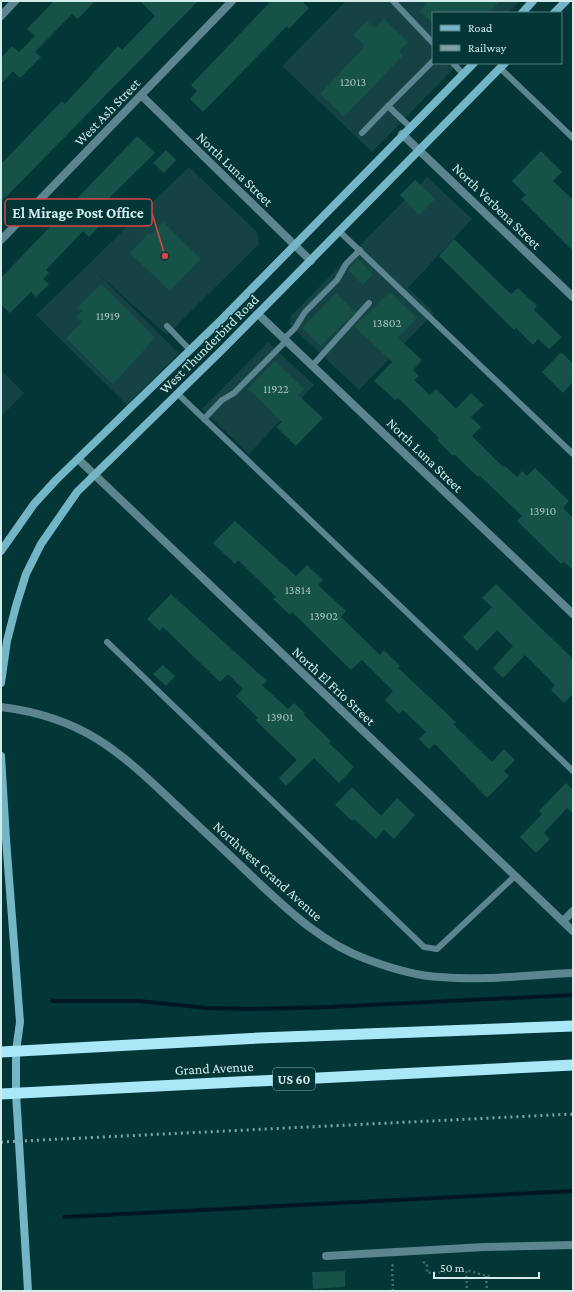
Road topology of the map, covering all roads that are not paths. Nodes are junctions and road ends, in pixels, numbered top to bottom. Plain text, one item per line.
1 (15, 1) edge
2 (232, 1) edge
3 (393, 1) edge
4 (533, 1) edge
5 (566, 1) edge
6 (523, 12) edge
7 (555, 12) edge
8 (1, 16) edge
9 (432, 41) edge
10 (432, 62) edge
11 (454, 64) edge
12 (473, 64) edge
13 (502, 66) edge
14 (463, 74) junction
15 (141, 95) junction
16 (388, 106) junction
17 (410, 128) junction
18 (362, 133) dead end
19 (402, 134) junction
20 (573, 138) edge
21 (419, 150) junction
22 (340, 232) junction
23 (1, 240) edge
24 (294, 244) junction
25 (360, 250) junction
26 (311, 261) junction
27 (573, 297) edge
28 (369, 303) dead end
29 (258, 314) junction
30 (167, 326) dead end
31 (285, 340) junction
32 (190, 350) junction
33 (312, 366) junction
34 (178, 394) junction
35 (204, 418) junction
36 (573, 454) edge
37 (78, 459) junction
38 (94, 475) junction
39 (1, 551) edge
40 (573, 614) edge
41 (107, 642) dead end
42 (1, 683) edge
43 (1, 707) edge
44 (1, 756) edge
45 (573, 771) edge
46 (515, 876) junction
47 (573, 911) edge
48 (563, 921) junction
49 (573, 931) edge
50 (573, 973) edge
51 (573, 1026) edge
52 (16, 1051) junction
53 (1, 1052) edge
54 (573, 1065) edge
55 (16, 1093) junction
56 (1, 1094) edge
57 (573, 1245) edge
58 (326, 1256) dead end
59 (28, 1291) edge

1 - 8 street
2 - 15 street, West Ash Street
3 - 9 lane
4 - 6 main road
5 - 7 main road
10 - 16 lane
11 - 14 lane
12 - 14 main road, West Thunderbird Road
13 - 20 lane
13 - 21 main road, West Thunderbird Road
14 - 17 main road, West Thunderbird Road
15 - 23 street, West Ash Street
15 - 24 street, North Luna Street
16 - 17 lane
16 - 18 lane
17 - 19 main road, West Thunderbird Road
19 - 21 street, North Verbena Street
19 - 24 main road, West Thunderbird Road
21 - 22 main road, West Thunderbird Road
21 - 27 street, North Verbena Street
22 - 25 lane
22 - 26 main road, West Thunderbird Road
24 - 26 street, North Luna Street
24 - 32 main road, West Thunderbird Road
25 - 31 lane
25 - 36 lane
26 - 29 main road, West Thunderbird Road
28 - 33 lane
29 - 31 street, North Luna Street
29 - 34 main road, West Thunderbird Road
30 - 32 lane
31 - 33 street, North Luna Street
31 - 35 lane
32 - 37 main road, West Thunderbird Road
33 - 40 street, North Luna Street
34 - 35 lane
34 - 38 main road, West Thunderbird Road
35 - 45 lane
37 - 38 street, North El Frio Street
37 - 39 main road, West Thunderbird Road
38 - 42 main road, West Thunderbird Road
38 - 46 street, North El Frio Street
41 - 46 lane
43 - 50 street, Northwest Grand Avenue
44 - 52 main road
46 - 48 street, North El Frio Street
47 - 48 street
48 - 49 street, North El Frio Street
51 - 52 highway, Grand Avenue
52 - 53 highway, Grand Avenue
52 - 55 main road
54 - 55 highway, Grand Avenue / US 60
55 - 56 highway, Grand Avenue / US 60
55 - 59 main road
57 - 58 street

